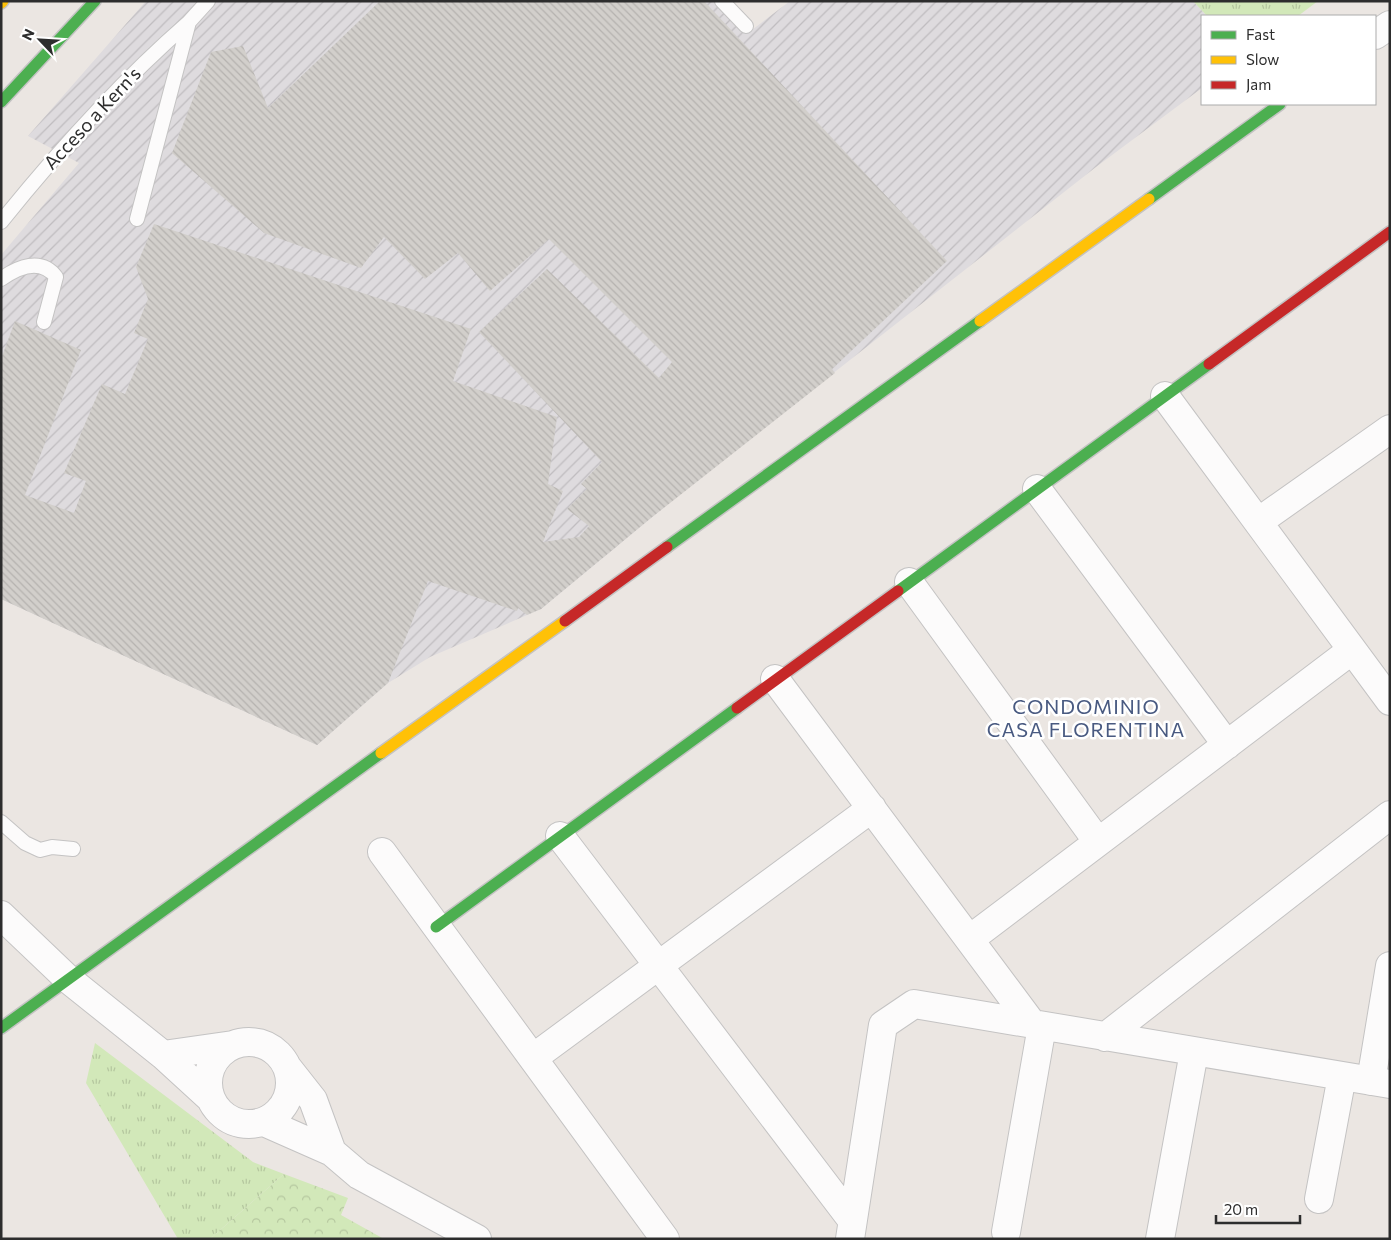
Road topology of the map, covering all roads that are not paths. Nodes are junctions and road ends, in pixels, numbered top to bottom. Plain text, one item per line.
1 (95, 1) edge
2 (208, 1) edge
3 (722, 1) edge
4 (189, 22) junction
5 (1390, 24) edge
6 (746, 26) dead end
7 (1376, 34) edge
8 (1, 102) edge
9 (1279, 105) edge
10 (137, 219) dead end
11 (1, 222) edge
12 (1390, 232) edge
13 (1, 278) edge
14 (44, 322) dead end
15 (1165, 396) junction
16 (1390, 429) edge
17 (1037, 489) junction
18 (1258, 522) junction
19 (909, 582) junction
20 (1352, 650) junction
21 (775, 679) junction
22 (1390, 701) edge
23 (1226, 745) junction
24 (872, 808) junction
25 (1390, 815) edge
26 (1, 822) edge
27 (560, 836) junction
28 (1098, 842) junction
29 (73, 849) dead end
30 (382, 852) dead end
31 (1, 915) edge
32 (436, 927) junction
33 (970, 939) junction
34 (658, 965) junction
35 (1390, 966) edge
36 (68, 979) junction
37 (1038, 1025) junction
38 (1, 1028) edge
39 (1105, 1037) junction
40 (233, 1045) junction
41 (1194, 1052) junction
42 (163, 1055) junction
43 (533, 1058) junction
44 (287, 1067) junction
45 (1342, 1076) junction
46 (1380, 1083) edge
47 (210, 1098) junction
48 (264, 1122) junction
49 (332, 1152) junction
50 (1319, 1199) dead end
51 (851, 1229) edge
52 (1006, 1232) dead end
53 (477, 1239) edge
54 (665, 1239) edge
55 (1160, 1239) edge

1 - 8 main road
2 - 4 lane, Acceso a Kern's
3 - 6 lane
4 - 10 lane
4 - 11 lane, Acceso a Kern's
5 - 7 street
9 - 36 main road
12 - 15 main road
13 - 14 lane
15 - 17 main road
15 - 18 street
16 - 18 street
17 - 19 main road
17 - 23 street
18 - 20 street
19 - 21 main road
19 - 28 street
20 - 22 street
20 - 23 street
21 - 24 street
21 - 27 main road
23 - 28 street
24 - 33 street
24 - 34 street
25 - 39 street
26 - 29 lane
27 - 32 main road
27 - 34 street
28 - 33 street
30 - 32 street
31 - 36 street
32 - 43 street
33 - 37 street
34 - 43 street
34 - 51 street
35 - 46 street
36 - 38 main road
36 - 42 street
37 - 39 street
37 - 51 street
37 - 52 street
39 - 41 street
40 - 42 street
40 - 44 street
40 - 47 street
41 - 45 street
41 - 55 street
42 - 47 street
43 - 54 street
44 - 48 street
44 - 49 street
45 - 46 street
45 - 50 street
47 - 48 street
48 - 49 street
49 - 53 street

